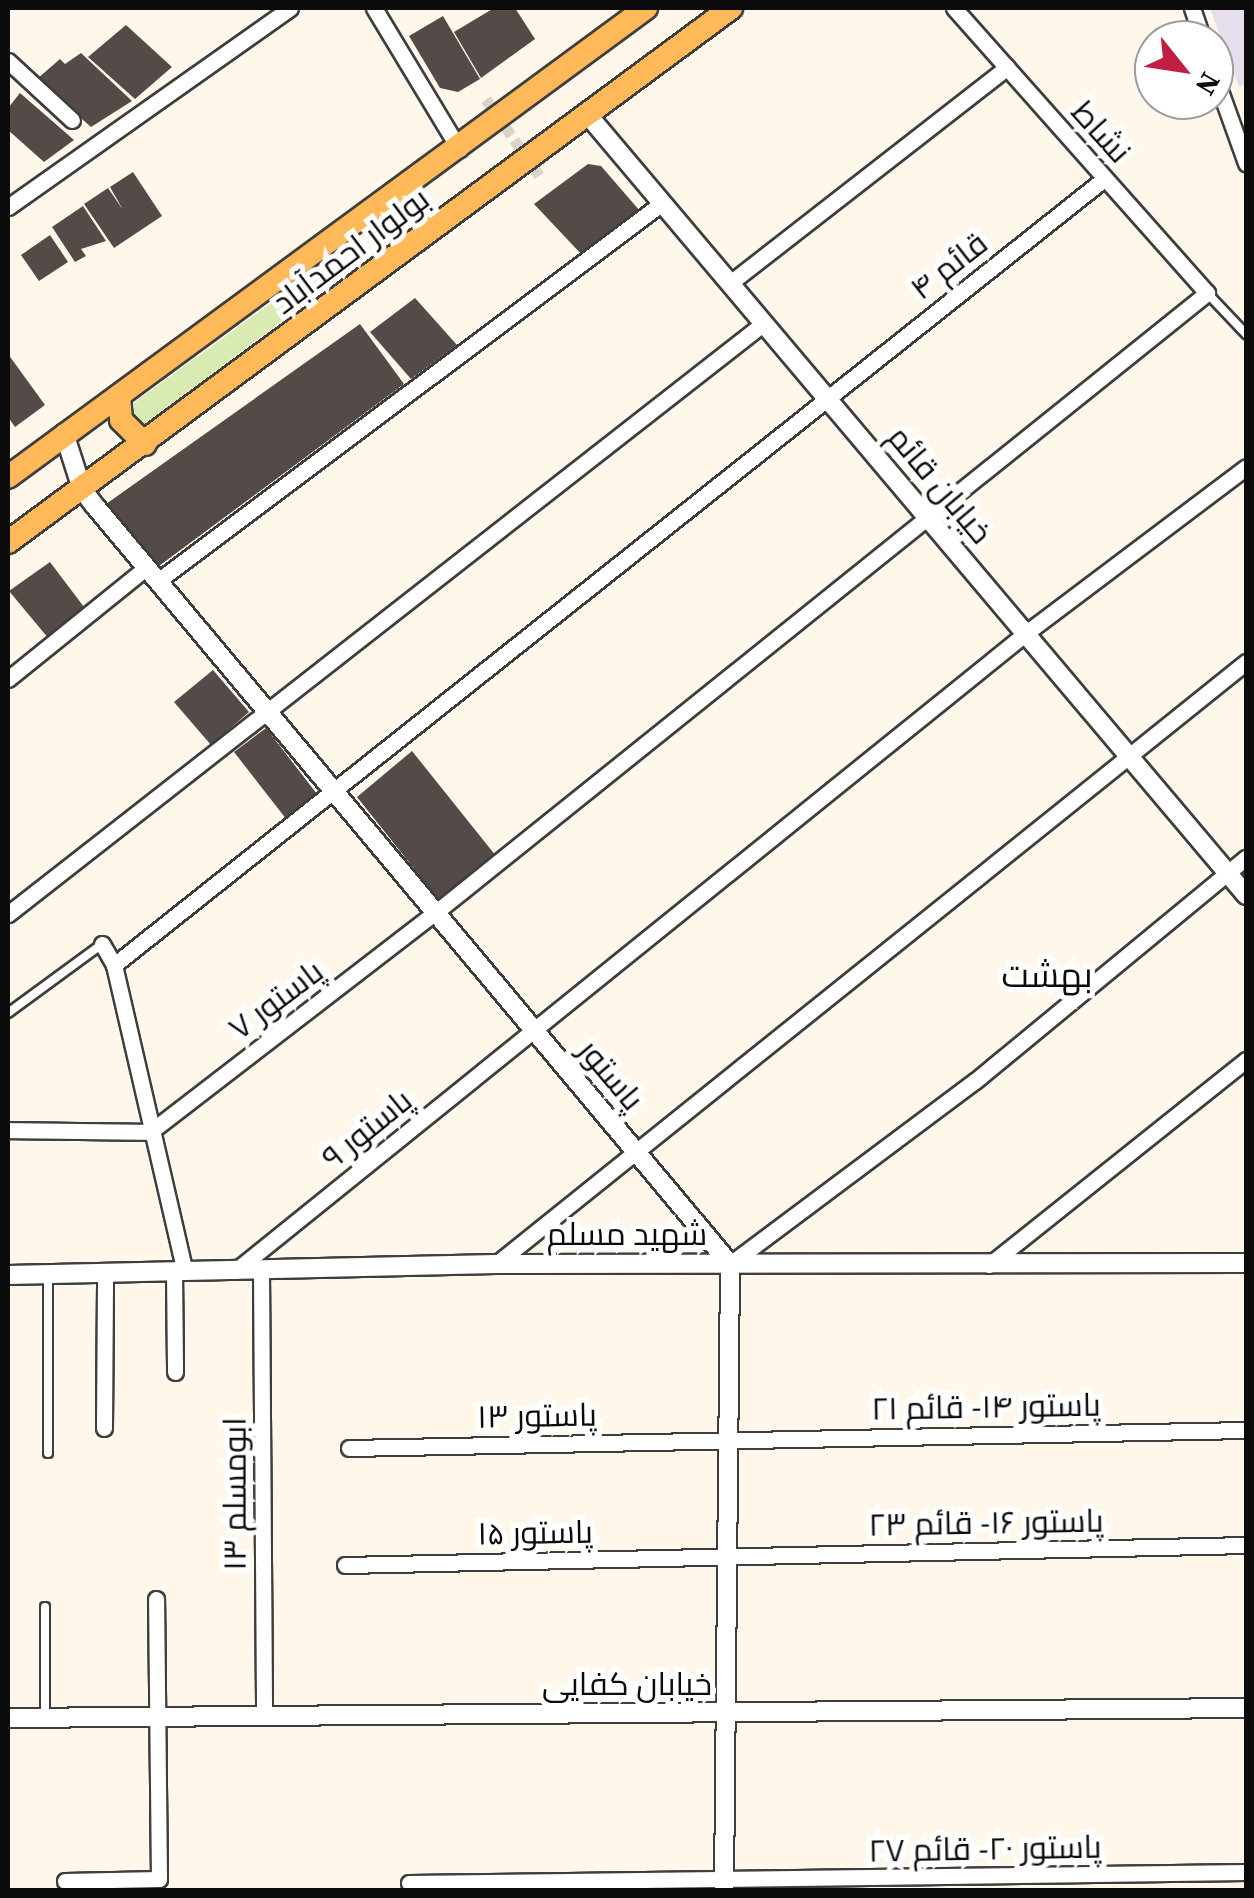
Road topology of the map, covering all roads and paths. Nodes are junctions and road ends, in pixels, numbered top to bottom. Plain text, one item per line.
1 (290, 8) edge
2 (374, 8) edge
3 (646, 8) edge
4 (731, 8) edge
5 (954, 8) edge
6 (8, 61) edge
7 (1007, 67) junction
8 (587, 114) junction
9 (1246, 116) edge
10 (72, 120) dead end
11 (1229, 120) edge
12 (1230, 124) junction
13 (459, 148) junction
14 (1246, 162) edge
15 (1105, 178) junction
16 (662, 203) junction
17 (8, 206) edge
18 (730, 283) junction
19 (1207, 292) junction
20 (764, 323) junction
21 (1246, 334) edge
22 (119, 396) junction
23 (826, 398) junction
24 (64, 433) junction
25 (145, 444) junction
26 (1246, 467) edge
27 (10, 470) edge
28 (82, 489) junction
29 (925, 514) junction
30 (8, 542) edge
31 (153, 574) junction
32 (1026, 634) junction
33 (1246, 662) edge
34 (8, 679) edge
35 (268, 712) junction
36 (1129, 756) junction
37 (332, 788) junction
38 (1246, 858) edge
39 (1228, 873) junction
40 (1246, 895) edge
41 (436, 912) junction
42 (8, 914) edge
43 (102, 944) joint
44 (114, 965) junction
45 (8, 1012) edge
46 (534, 1030) junction
47 (1246, 1060) edge
48 (8, 1130) edge
49 (150, 1132) junction
50 (636, 1152) junction
51 (1246, 1263) edge
52 (496, 1264) junction
53 (730, 1264) junction
54 (988, 1266) junction
55 (234, 1271) junction
56 (261, 1271) junction
57 (179, 1272) junction
58 (105, 1273) junction
59 (8, 1274) edge
60 (48, 1274) junction
61 (175, 1372) dead end
62 (104, 1428) dead end
63 (1246, 1430) edge
64 (726, 1439) junction
65 (350, 1448) dead end
66 (48, 1453) dead end
67 (1246, 1545) edge
68 (726, 1556) junction
69 (344, 1564) dead end
70 (156, 1598) dead end
71 (45, 1607) dead end
72 (1246, 1708) edge
73 (725, 1714) junction
74 (156, 1716) junction
75 (264, 1716) junction
76 (46, 1717) junction
77 (8, 1718) edge
78 (1246, 1872) edge
79 (65, 1881) dead end
80 (409, 1883) dead end
81 (724, 1885) edge

1 - 17 street
2 - 13 street
3 - 13 main road, بولوار احمدآباد
4 - 8 main road, بولوار احمدآباد
5 - 7 street, نشاط
6 - 10 street
7 - 15 street, نشاط
7 - 18 street
8 - 16 street, خیابان قائم
8 - 25 main road, بولوار احمدآباد
9 - 12 street
11 - 12 street
12 - 14 street
13 - 22 main road, بولوار احمدآباد
15 - 19 street, نشاط
15 - 23 street, قائم ۴
16 - 18 street, خیابان قائم
16 - 31 street
18 - 20 street, خیابان قائم
19 - 21 lane
19 - 29 street, پاستور ۷
20 - 23 street, خیابان قائم
20 - 35 street
22 - 24 main road, بولوار احمدآباد
22 - 25 main road
23 - 29 street, خیابان قائم
23 - 37 street, قائم ۴
24 - 27 main road, بولوار احمدآباد
24 - 28 street, پاستور
25 - 28 main road, بولوار احمدآباد
26 - 32 street, پاستور ۹
28 - 30 main road, بولوار احمدآباد
28 - 31 street, پاستور
29 - 32 street, خیابان قائم
29 - 41 street, پاستور ۷
31 - 34 street
31 - 35 street, پاستور
32 - 36 street, خیابان قائم
32 - 46 street, پاستور ۹
33 - 36 street
35 - 37 street, پاستور
35 - 42 street
36 - 39 street, خیابان قائم
36 - 50 street
37 - 41 street, پاستور
37 - 44 street, قائم ۴
38 - 39 street
39 - 40 street, خیابان قائم
39 - 53 street
41 - 46 street, پاستور
41 - 49 street, پاستور ۷
43 - 44 street
43 - 45 lane
44 - 49 street
46 - 50 street, پاستور
46 - 55 street, پاستور ۹
47 - 54 street
48 - 49 street
49 - 57 street
50 - 52 street
50 - 53 street, پاستور
51 - 54 street, شهید مسلم
52 - 53 street, شهید مسلم
52 - 56 street, شهید مسلم
53 - 54 street, شهید مسلم
53 - 64 street
55 - 56 street, شهید مسلم
55 - 57 street, شهید مسلم
56 - 75 street, ابومسلم ۱۳
57 - 58 street, شهید مسلم
57 - 61 street
58 - 60 street, شهید مسلم
58 - 62 street
59 - 60 street, شهید مسلم
60 - 66 lane
63 - 64 street, پاستور ۱۴- قائم ۲۱
64 - 65 street, پاستور ۱۳
64 - 68 street
67 - 68 street, پاستور ۱۶- قائم ۲۳
68 - 69 street, پاستور ۱۵
68 - 73 street
70 - 74 street
71 - 76 lane
72 - 73 street, خیابان کفایی
73 - 75 street, خیابان کفایی
73 - 81 street
74 - 75 street, خیابان کفایی
74 - 76 street, خیابان کفایی
74 - 79 street
76 - 77 street, خیابان کفایی
78 - 81 street, پاستور ۲۰- قائم ۲۷
80 - 81 street, پاستور ۲۰- قائم ۲۷

